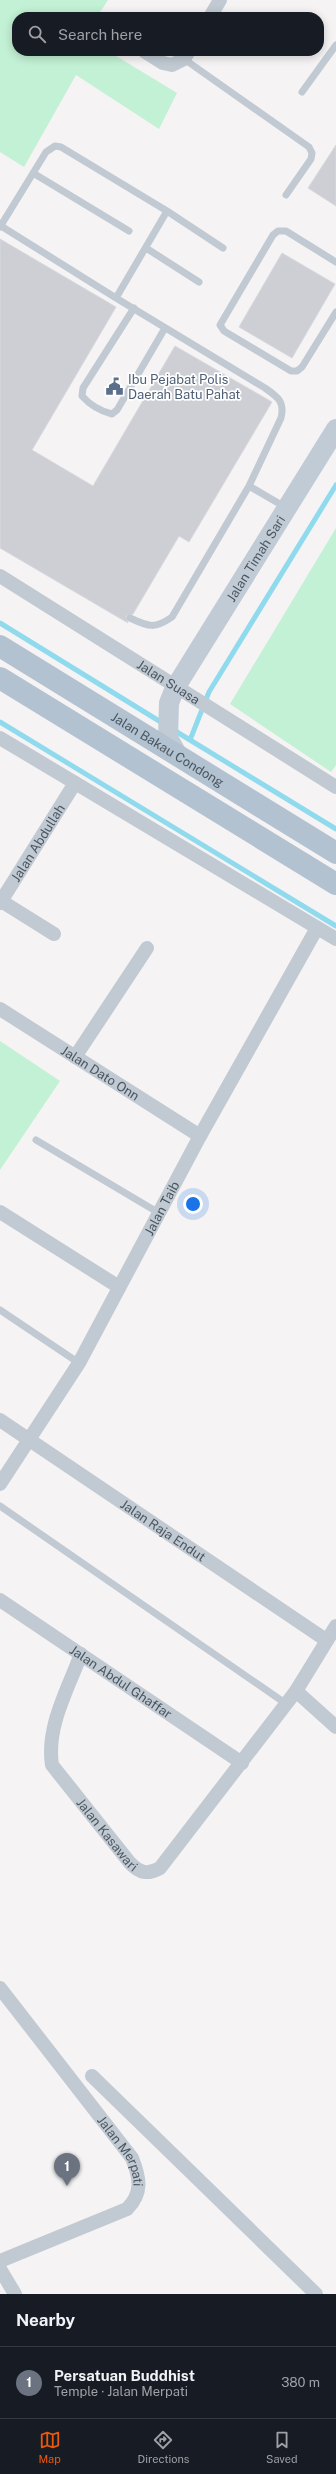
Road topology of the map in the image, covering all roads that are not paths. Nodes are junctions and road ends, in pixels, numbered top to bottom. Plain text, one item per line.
1 (220, 0) edge
2 (213, 12) edge
3 (336, 45) edge
4 (152, 56) edge
5 (185, 56) edge
6 (187, 56) edge
7 (302, 92) dead end
8 (33, 173) junction
9 (286, 195) dead end
10 (167, 211) junction
11 (0, 226) edge
12 (129, 231) dead end
13 (146, 248) junction
14 (223, 248) dead end
15 (336, 262) edge
16 (198, 282) dead end
17 (116, 298) junction
18 (134, 308) junction
19 (336, 312) edge
20 (165, 328) junction
21 (336, 429) edge
22 (249, 486) junction
23 (287, 508) junction
24 (0, 576) edge
25 (130, 618) dead end
26 (0, 646) edge
27 (3, 681) edge
28 (172, 695) junction
29 (0, 738) edge
30 (172, 746) junction
31 (76, 783) junction
32 (336, 787) edge
33 (336, 853) edge
34 (336, 884) edge
35 (1, 902) edge
36 (317, 928) junction
37 (54, 934) dead end
38 (336, 939) edge
39 (147, 948) dead end
40 (0, 1009) edge
41 (75, 1057) junction
42 (200, 1136) junction
43 (36, 1140) dead end
44 (0, 1212) edge
45 (160, 1213) junction
46 (119, 1287) junction
47 (0, 1310) edge
48 (79, 1363) junction
49 (0, 1420) edge
50 (29, 1439) junction
51 (0, 1484) edge
52 (0, 1506) edge
53 (0, 1600) edge
54 (336, 1626) edge
55 (326, 1640) junction
56 (81, 1654) junction
57 (296, 1691) junction
58 (285, 1703) junction
59 (336, 1727) edge
60 (242, 1763) junction
61 (0, 1988) edge
62 (92, 2076) dead end
63 (0, 2261) edge
64 (0, 2269) edge
65 (15, 2294) edge
66 (316, 2294) edge

1 - 2 street
3 - 7 lane
4 - 5 street
6 - 9 lane
8 - 10 lane
8 - 11 lane
8 - 12 lane
10 - 13 lane
10 - 14 lane
11 - 17 lane
13 - 16 lane
13 - 17 lane
15 - 19 lane
17 - 18 lane
18 - 20 lane
18 - 20 lane
20 - 22 lane
21 - 23 street, Jalan Timah Sari
22 - 23 lane
22 - 25 lane
23 - 28 street, Jalan Timah Sari
24 - 28 street, Jalan Suasa
26 - 30 main road, Jalan Bakau Condong
27 - 34 main road, Jalan Bakau Condong
28 - 30 street
28 - 32 street, Jalan Suasa
29 - 31 street
30 - 33 main road, Jalan Bakau Condong
31 - 35 street, Jalan Abdullah
31 - 36 street
35 - 37 street
36 - 38 street
36 - 42 street, Jalan Taib
39 - 41 street
40 - 41 street, Jalan Dato Onn
41 - 42 street, Jalan Dato Onn
42 - 45 street, Jalan Taib
43 - 45 lane
44 - 46 street
45 - 46 street, Jalan Taib
46 - 48 street, Jalan Taib
47 - 48 lane
48 - 50 street, Jalan Taib
49 - 50 street, Jalan Raja Endut
50 - 51 street, Jalan Taib
50 - 55 street, Jalan Raja Endut
52 - 58 lane
53 - 56 street, Jalan Abdul Ghaffar
54 - 55 street
55 - 57 street
56 - 60 street, Jalan Abdul Ghaffar
56 - 60 street, Jalan Kasawari
57 - 58 street
57 - 59 street
58 - 60 street
61 - 63 street, Jalan Merpati
62 - 66 street
64 - 65 street

